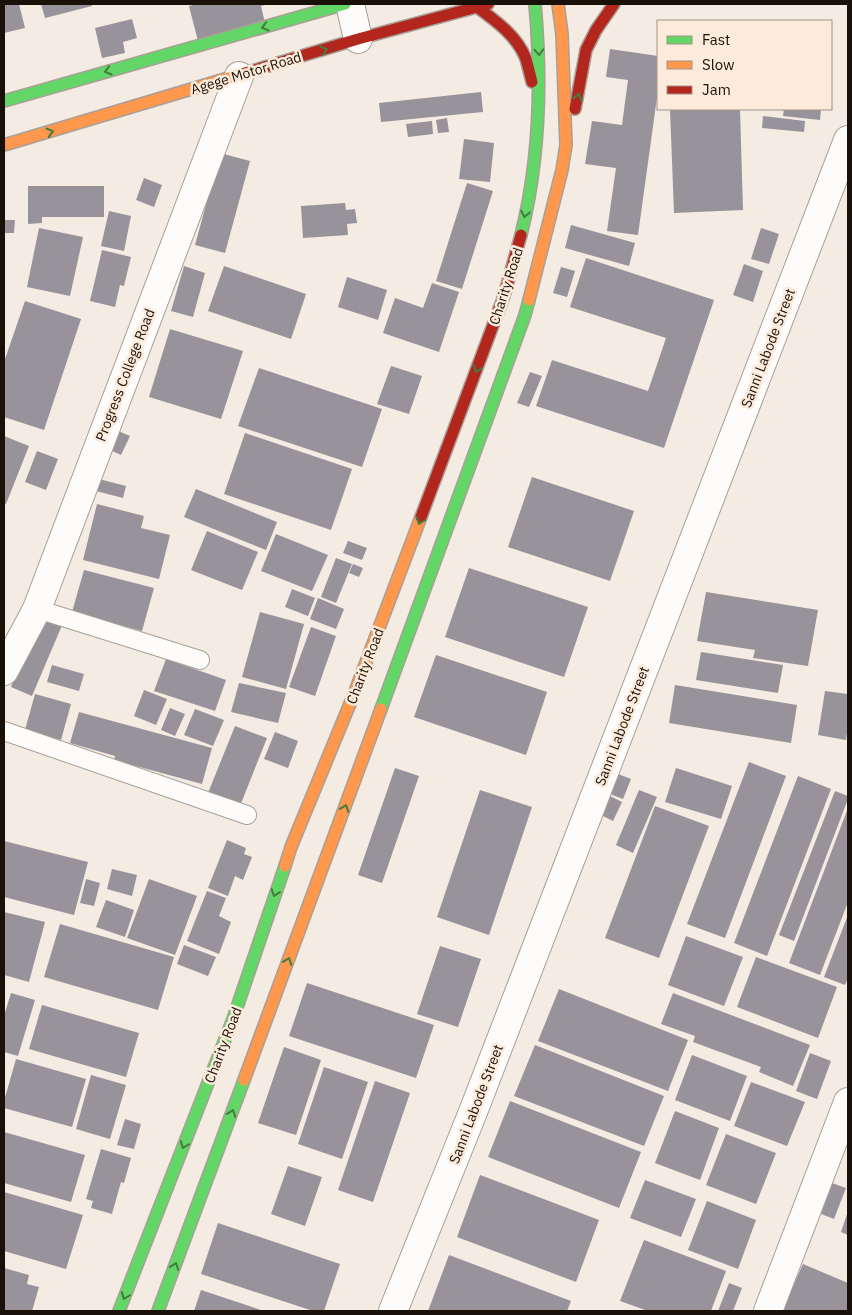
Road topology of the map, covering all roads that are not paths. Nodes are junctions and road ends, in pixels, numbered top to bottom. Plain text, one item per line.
1 (345, 4) edge
2 (350, 4) edge
3 (535, 4) edge
4 (558, 4) edge
5 (614, 4) edge
6 (483, 5) edge
7 (447, 9) edge
8 (296, 11) edge
9 (358, 40) junction
10 (239, 76) junction
11 (4, 101) edge
12 (539, 109) junction
13 (848, 140) edge
14 (566, 145) junction
15 (4, 146) edge
16 (37, 608) junction
17 (200, 660) dead end
18 (4, 671) edge
19 (4, 731) edge
20 (247, 814) dead end
21 (848, 1102) edge
22 (119, 1311) edge
23 (158, 1311) edge
24 (393, 1311) edge
25 (768, 1311) edge

1 - 8 street
2 - 9 street
3 -> 12 street, Charity Road
4 - 14 street, Charity Road
14 -> 5 street
6 - 7 street, Agege Motor Road
6 - 12 street
7 - 9 street, Agege Motor Road
8 -> 11 street
10 -> 9 street, Agege Motor Road
15 -> 10 street, Agege Motor Road
10 - 16 street, Progress College Road
12 -> 22 street, Charity Road
13 - 24 street, Sanni Labode Street
23 -> 14 street, Charity Road
16 - 17 lane
16 - 18 street, Progress College Road
19 - 20 lane
21 - 25 street

